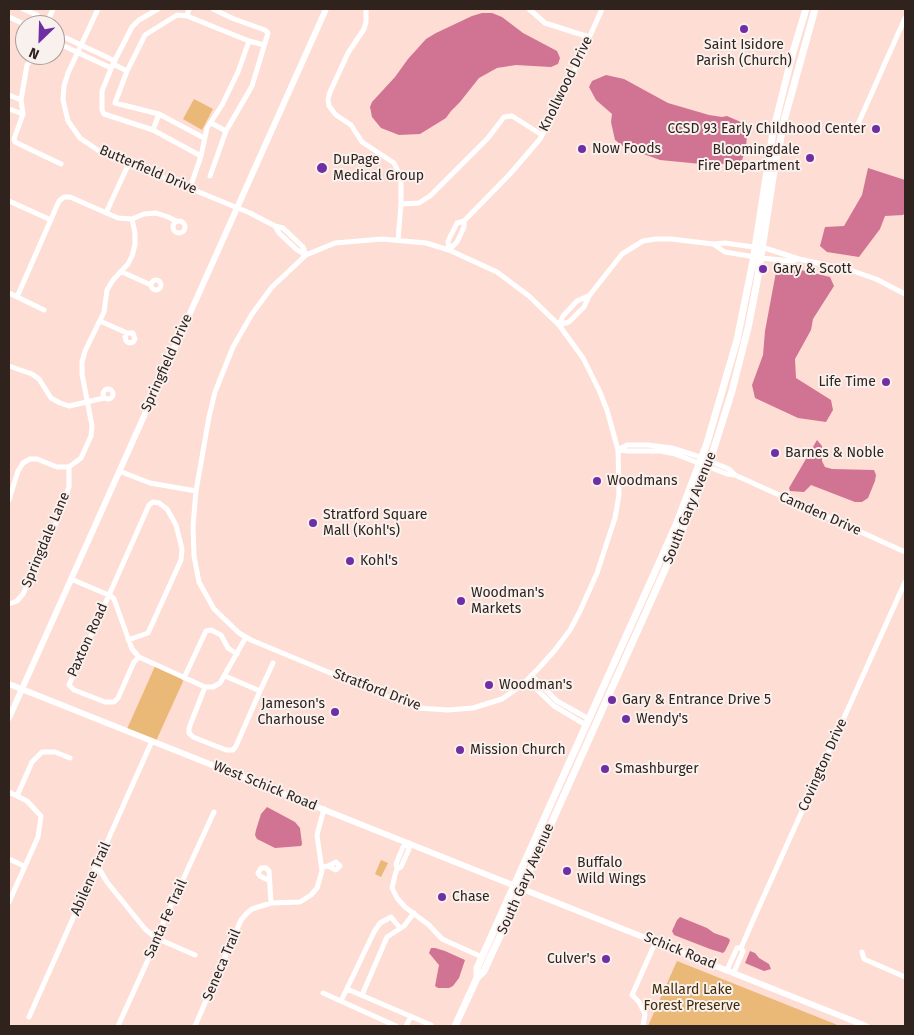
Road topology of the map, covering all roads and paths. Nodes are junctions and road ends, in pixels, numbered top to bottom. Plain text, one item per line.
1 (23, 9) edge
2 (98, 9) edge
3 (158, 9) edge
4 (189, 9) edge
5 (213, 9) edge
6 (326, 9) edge
7 (366, 9) edge
8 (529, 9) edge
9 (602, 9) edge
10 (806, 9) edge
11 (815, 9) edge
12 (37, 15) edge
13 (187, 16) junction
14 (905, 18) edge
15 (589, 37) junction
16 (65, 38) edge
17 (248, 41) junction
18 (81, 45) junction
19 (264, 45) junction
20 (65, 46) edge
21 (78, 52) junction
22 (113, 64) junction
23 (26, 65) edge
24 (127, 71) junction
25 (9, 95) edge
26 (21, 100) junction
27 (9, 109) edge
28 (23, 114) junction
29 (159, 114) junction
30 (211, 122) junction
31 (153, 130) junction
32 (226, 130) junction
33 (854, 133) dead end
34 (542, 135) junction
35 (204, 138) junction
36 (775, 144) junction
37 (201, 156) junction
38 (129, 163) junction
39 (60, 164) dead end
40 (210, 176) dead end
41 (190, 188) junction
42 (9, 201) edge
43 (401, 204) junction
44 (237, 208) junction
45 (106, 213) junction
46 (132, 219) junction
47 (51, 220) junction
48 (176, 222) dead end
49 (398, 240) junction
50 (713, 244) junction
51 (759, 247) junction
52 (449, 250) junction
53 (306, 255) junction
54 (753, 257) junction
55 (761, 258) junction
56 (799, 259) junction
57 (122, 272) junction
58 (151, 285) dead end
59 (9, 293) edge
60 (905, 294) edge
61 (17, 296) junction
62 (588, 296) junction
63 (44, 310) dead end
64 (100, 322) junction
65 (559, 325) junction
66 (126, 333) dead end
67 (9, 366) edge
68 (104, 398) dead end
69 (87, 403) junction
70 (618, 450) junction
71 (701, 461) junction
72 (709, 464) junction
73 (69, 467) junction
74 (119, 470) junction
75 (196, 490) junction
76 (9, 500) edge
77 (905, 552) edge
78 (71, 579) junction
79 (905, 582) edge
80 (108, 595) junction
81 (9, 604) edge
82 (246, 637) junction
83 (128, 640) junction
84 (237, 654) junction
85 (139, 657) junction
86 (273, 662) dead end
87 (225, 676) junction
88 (184, 678) junction
89 (530, 678) junction
90 (9, 684) edge
91 (205, 687) junction
92 (22, 689) junction
93 (260, 691) junction
94 (9, 718) edge
95 (587, 722) junction
96 (152, 741) junction
97 (70, 758) dead end
98 (9, 792) edge
99 (17, 796) junction
100 (324, 809) junction
101 (214, 812) dead end
102 (409, 843) junction
103 (9, 859) edge
104 (97, 865) junction
105 (24, 866) junction
106 (268, 880) dead end
107 (514, 885) junction
108 (522, 888) junction
109 (9, 902) edge
110 (271, 903) junction
111 (414, 913) junction
112 (400, 928) junction
113 (156, 938) junction
114 (656, 941) junction
115 (741, 948) junction
116 (862, 952) dead end
117 (195, 956) dead end
118 (482, 957) junction
119 (727, 970) junction
120 (734, 972) junction
121 (905, 977) edge
122 (477, 978) junction
123 (347, 989) junction
124 (323, 993) dead end
125 (362, 995) junction
126 (342, 1002) junction
127 (411, 1016) junction
128 (29, 1017) dead end
129 (431, 1025) dead end
130 (118, 1026) edge
131 (195, 1026) edge
132 (396, 1026) edge
133 (406, 1026) edge
134 (455, 1026) edge
135 (643, 1026) edge
136 (866, 1026) edge

1 - 12 street
2 - 18 street, Butterfield Drive
3 - 22 street
4 - 13 street
5 - 19 street
6 - 44 street, Springfield Drive
7 - 43 street
8 - 15 street
9 - 15 street, Knollwood Drive
10 - 36 main road, South Gary Avenue
11 - 36 main road, South Gary Avenue
13 - 17 street
13 - 24 street
14 - 33 street
15 - 34 street, Knollwood Drive
16 - 18 street
17 - 19 street
17 - 30 street
18 - 21 street, Butterfield Drive
18 - 22 street
19 - 32 street
20 - 21 street
21 - 22 street
21 - 38 street, Butterfield Drive
22 - 24 street
22 - 31 street
23 - 26 street
24 - 29 street
25 - 26 street
26 - 28 street
27 - 28 street
28 - 39 street
29 - 31 street
29 - 35 street
30 - 32 street
30 - 35 street
31 - 37 street
32 - 40 street
34 - 43 street
34 - 52 street, Knollwood Drive
35 - 37 street
36 - 51 main road, South Gary Avenue
37 - 41 street
38 - 41 street, Butterfield Drive
38 - 45 street
41 - 44 street, Butterfield Drive
42 - 47 street
43 - 49 street
44 - 53 street, Butterfield Drive
44 - 74 street, Springfield Drive
45 - 46 street
45 - 47 street
46 - 48 street
46 - 57 street
47 - 61 street
49 - 52 street, Stratford Drive
49 - 53 street, Stratford Drive
50 - 51 street
50 - 54 street
50 - 62 street
51 - 54 main road, South Gary Avenue
51 - 55 main road, South Gary Avenue
51 - 56 street
52 - 65 street, Stratford Drive
53 - 75 street, Stratford Drive
54 - 55 street
54 - 71 main road, South Gary Avenue
55 - 56 street
55 - 72 main road, South Gary Avenue
56 - 60 street
57 - 58 street
57 - 64 street
59 - 61 street
61 - 63 street
62 - 65 street
62 - 65 street
64 - 66 street
64 - 69 street
65 - 70 street, Stratford Drive
67 - 69 street
68 - 69 street
69 - 73 street
70 - 71 street, Camden Drive
70 - 89 street, Stratford Drive
71 - 72 street, Camden Drive
71 - 95 main road, South Gary Avenue
72 - 77 street, Camden Drive
72 - 108 main road, South Gary Avenue
73 - 76 street
73 - 81 street, Springdale Lane
74 - 75 street
74 - 78 street, Springfield Drive
75 - 82 street, Stratford Drive
78 - 80 street
78 - 92 street, Springfield Drive
79 - 115 street, Covington Drive
80 - 83 street
80 - 83 street, Paxton Road
80 - 85 street, Paxton Road
82 - 84 street
82 - 89 street, Stratford Drive
83 - 85 street
84 - 87 street
84 - 88 street
85 - 88 street
86 - 93 street
87 - 91 street
87 - 93 street
88 - 91 street
89 - 95 street
90 - 92 street, West Schick Road
91 - 93 street
92 - 94 street, Springfield Drive
92 - 96 street, West Schick Road
95 - 107 main road, South Gary Avenue
96 - 100 street, West Schick Road
96 - 104 street, Abilene Trail
97 - 99 street
98 - 99 street
99 - 105 street
100 - 102 street, West Schick Road
100 - 110 street, Seneca Trail
101 - 113 street, Santa Fe Trail
102 - 107 street, West Schick Road
102 - 111 street
103 - 105 street
104 - 113 street
104 - 128 street, Abilene Trail
105 - 109 street
106 - 110 street
107 - 108 street, West Schick Road
107 - 118 main road, South Gary Avenue
108 - 114 street, Schick Road
108 - 122 main road, South Gary Avenue
110 - 131 street, Seneca Trail
111 - 112 street
111 - 118 street
112 - 123 street
112 - 125 street
113 - 117 street
113 - 130 street, Santa Fe Trail
114 - 119 street, Schick Road
114 - 135 street
115 - 119 street, Covington Drive
115 - 120 street, Covington Drive
116 - 121 street
118 - 122 main road, South Gary Avenue
119 - 120 street, Schick Road
120 - 136 street, Schick Road
122 - 134 main road, South Gary Avenue
123 - 125 street
123 - 126 street
124 - 126 street
125 - 127 street
126 - 132 street
127 - 129 street
127 - 133 street

